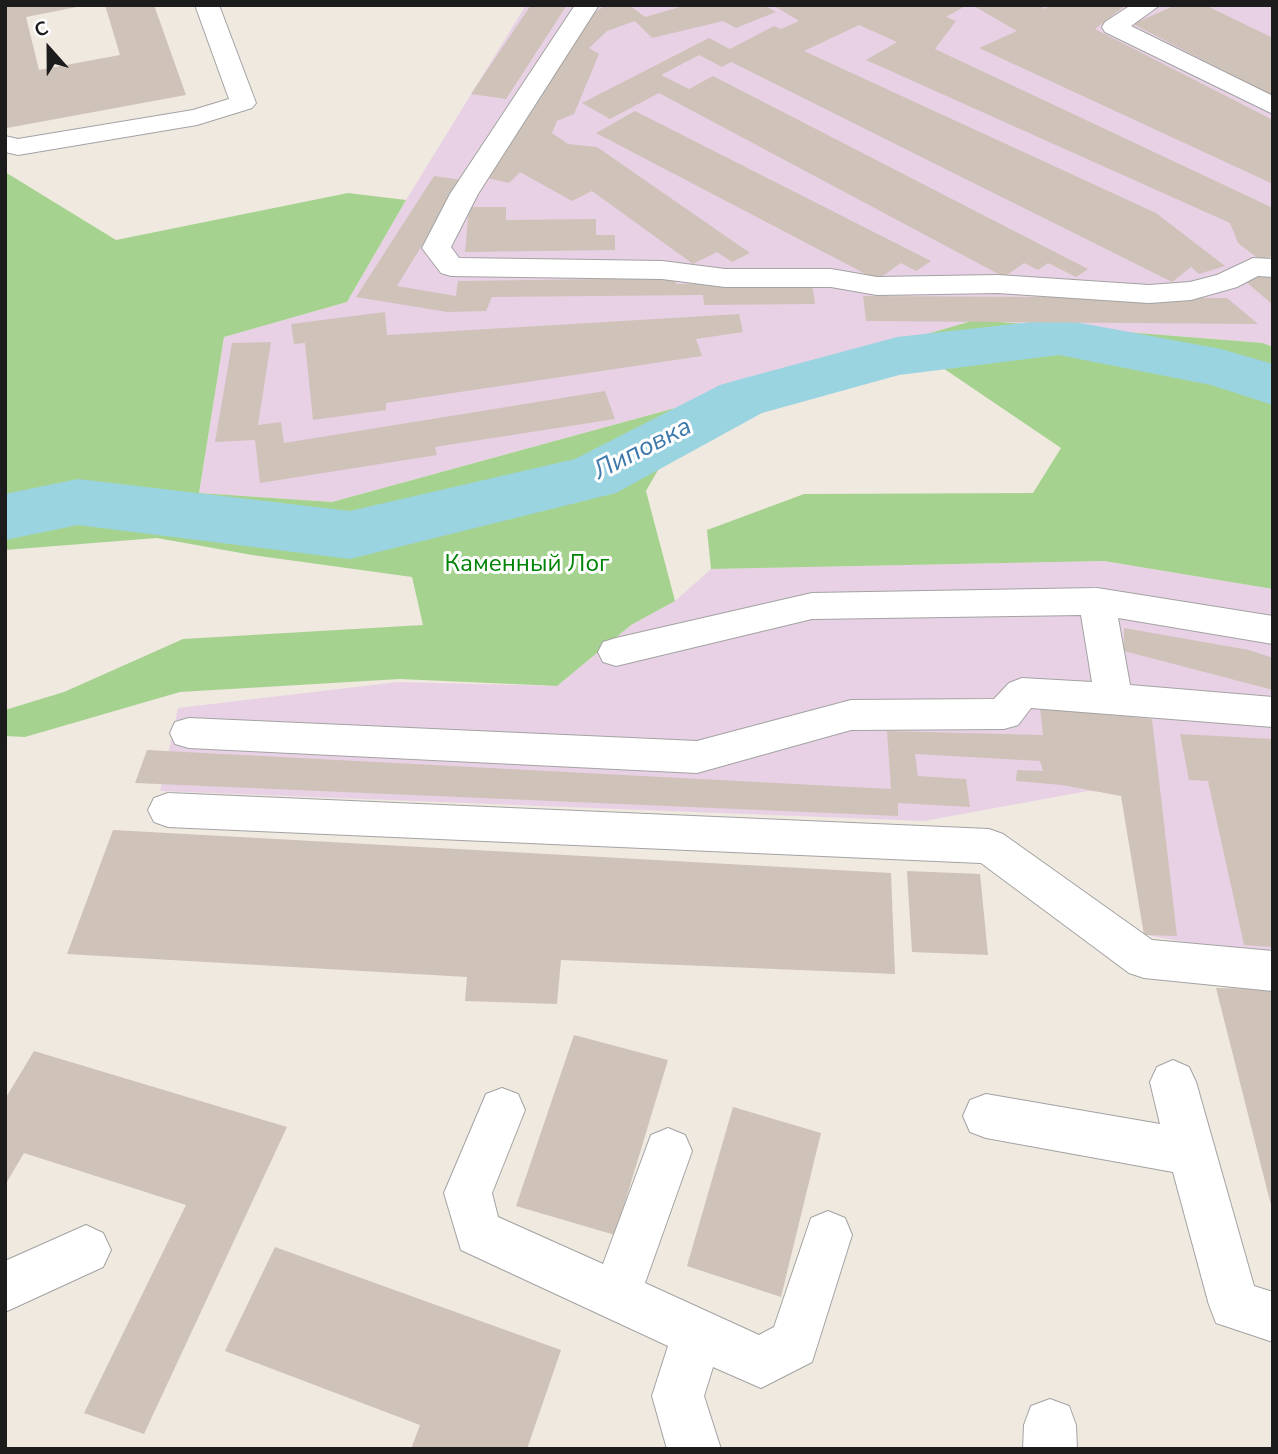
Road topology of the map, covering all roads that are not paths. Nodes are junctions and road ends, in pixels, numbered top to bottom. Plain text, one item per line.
1 (207, 5) edge
2 (587, 5) edge
3 (1148, 5) edge
4 (1273, 106) edge
5 (5, 144) edge
6 (1273, 268) edge
7 (1097, 601) junction
8 (1273, 630) edge
9 (616, 652) dead end
10 (1114, 698) junction
11 (1273, 712) edge
12 (189, 733) dead end
13 (168, 810) dead end
14 (1273, 971) edge
15 (1173, 1082) dead end
16 (502, 1110) dead end
17 (986, 1116) dead end
18 (668, 1150) dead end
19 (1191, 1152) junction
20 (828, 1235) dead end
21 (86, 1251) dead end
22 (5, 1287) edge
23 (616, 1296) junction
24 (1273, 1317) edge
25 (698, 1333) junction
26 (694, 1449) edge

1 - 5 lane
2 - 6 lane
3 - 4 lane
7 - 8 lane
7 - 9 lane
7 - 10 lane
10 - 11 lane
10 - 12 lane
13 - 14 lane
15 - 19 lane
16 - 23 lane
17 - 19 lane
18 - 23 lane
19 - 24 lane
20 - 25 lane
21 - 22 lane
23 - 25 lane
25 - 26 lane

